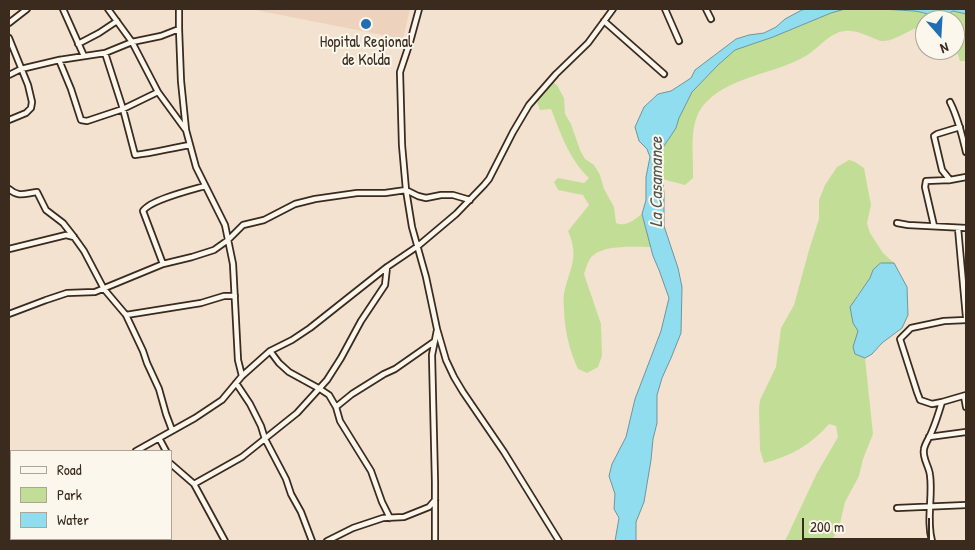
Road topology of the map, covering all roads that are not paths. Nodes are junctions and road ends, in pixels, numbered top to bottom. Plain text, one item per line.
1 (27, 9) edge
2 (63, 9) edge
3 (108, 9) edge
4 (179, 9) edge
5 (419, 9) edge
6 (613, 9) edge
7 (665, 9) edge
8 (706, 9) edge
9 (19, 11) edge
10 (711, 18) dead end
11 (117, 21) junction
12 (604, 21) junction
13 (9, 23) edge
14 (179, 29) junction
15 (9, 38) edge
16 (679, 41) dead end
17 (132, 42) junction
18 (78, 44) junction
19 (105, 53) junction
20 (84, 56) junction
21 (59, 60) junction
22 (21, 69) junction
23 (664, 74) dead end
24 (9, 75) edge
25 (158, 92) junction
26 (950, 102) dead end
27 (123, 109) junction
28 (9, 120) edge
29 (960, 127) junction
30 (186, 130) junction
31 (965, 144) edge
32 (190, 145) junction
33 (966, 152) edge
34 (942, 170) junction
35 (966, 177) edge
36 (940, 180) junction
37 (950, 180) junction
38 (205, 186) junction
39 (9, 189) edge
40 (406, 190) junction
41 (470, 200) junction
42 (897, 223) dead end
43 (934, 226) junction
44 (958, 228) junction
45 (966, 228) edge
46 (74, 237) junction
47 (228, 240) junction
48 (418, 246) junction
49 (9, 249) edge
50 (163, 264) junction
51 (387, 267) junction
52 (104, 289) junction
53 (235, 296) junction
54 (9, 314) edge
55 (126, 315) junction
56 (966, 319) edge
57 (437, 329) junction
58 (435, 341) junction
59 (270, 351) junction
60 (242, 376) junction
61 (236, 384) junction
62 (320, 388) junction
63 (965, 396) edge
64 (942, 402) junction
65 (336, 407) junction
66 (966, 407) edge
67 (172, 430) junction
68 (966, 432) edge
69 (930, 437) junction
70 (160, 438) junction
71 (266, 439) junction
72 (138, 450) edge
73 (166, 450) edge
74 (172, 465) edge
75 (194, 484) junction
76 (435, 500) junction
77 (966, 505) edge
78 (931, 507) junction
79 (897, 508) dead end
80 (390, 518) junction
81 (225, 541) edge
82 (312, 541) edge
83 (327, 541) edge
84 (435, 541) edge
85 (559, 541) edge
86 (932, 541) edge

1 - 9 street
2 - 18 street
3 - 11 street
4 - 14 street
5 - 40 street
6 - 12 street
7 - 16 street
8 - 10 street
9 - 13 street
11 - 17 street
11 - 18 street
12 - 23 street
12 - 41 street
14 - 17 street
14 - 30 street
15 - 22 street
17 - 19 street
17 - 25 street
18 - 20 street
19 - 20 street
19 - 27 street
20 - 21 street
21 - 22 street
21 - 27 street
22 - 24 street
22 - 28 street
25 - 27 street
25 - 30 street
26 - 29 street
27 - 32 street
29 - 31 street
29 - 34 street
30 - 32 street
31 - 33 street
32 - 38 street
34 - 36 street
34 - 37 street
35 - 37 street
36 - 37 street
36 - 43 street
38 - 47 street
38 - 50 street
39 - 46 street
40 - 41 street
40 - 47 street
40 - 48 street
41 - 48 street
42 - 43 street
43 - 44 street
44 - 45 street
44 - 56 street
46 - 49 street
46 - 52 street
47 - 50 street
47 - 53 street
48 - 51 street
48 - 57 street
50 - 52 street
51 - 59 street
51 - 62 street
52 - 54 street
52 - 55 street
53 - 55 street
53 - 60 street
55 - 67 street
56 - 64 street
57 - 58 street
57 - 85 street
58 - 65 street
58 - 76 street
59 - 60 street
59 - 62 street
60 - 61 street
61 - 67 street
61 - 71 street
62 - 65 street
62 - 71 street
63 - 64 street
63 - 66 street
64 - 69 street
65 - 80 street
67 - 70 street
68 - 69 street
69 - 78 street
70 - 72 street
70 - 73 street
71 - 75 street
71 - 82 street
74 - 75 street
75 - 81 street
76 - 80 street
76 - 84 street
77 - 78 street
78 - 79 street
78 - 86 street
80 - 83 street

